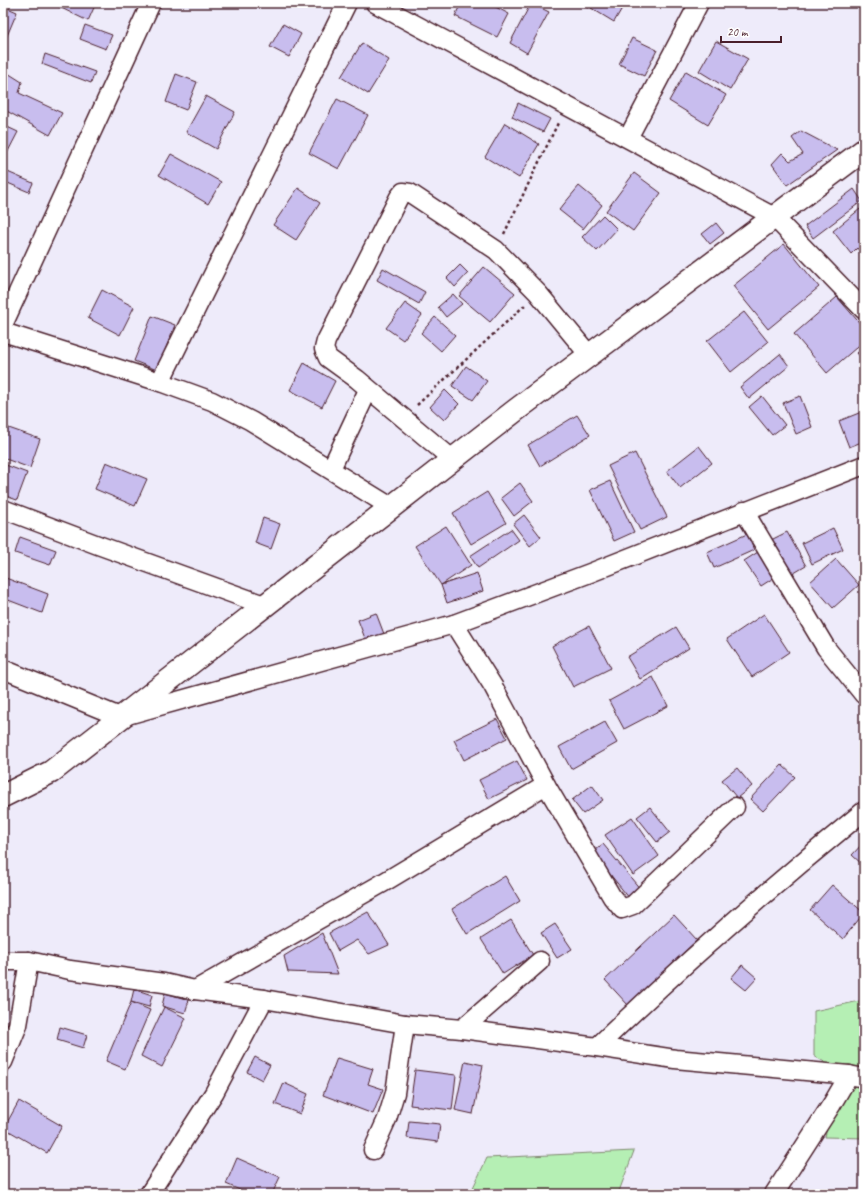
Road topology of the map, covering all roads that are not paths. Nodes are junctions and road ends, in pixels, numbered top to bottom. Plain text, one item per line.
1 (151, 3) edge
2 (348, 3) edge
3 (375, 3) edge
4 (699, 3) edge
5 (628, 138) junction
6 (864, 150) edge
7 (774, 217) junction
8 (864, 310) edge
9 (3, 325) edge
10 (3, 332) edge
11 (589, 355) junction
12 (160, 382) junction
13 (368, 390) junction
14 (452, 459) junction
15 (864, 465) edge
16 (331, 469) junction
17 (391, 507) junction
18 (3, 509) edge
19 (744, 511) junction
20 (264, 605) junction
21 (454, 624) junction
22 (3, 669) edge
23 (864, 695) edge
24 (120, 717) junction
25 (546, 784) junction
26 (3, 796) edge
27 (735, 807) dead end
28 (864, 812) edge
29 (29, 960) junction
30 (540, 961) dead end
31 (3, 962) edge
32 (195, 990) junction
33 (264, 999) junction
34 (405, 1024) junction
35 (462, 1029) junction
36 (596, 1047) junction
37 (3, 1062) edge
38 (856, 1077) edge
39 (373, 1150) dead end
40 (149, 1194) edge
41 (774, 1194) edge

1 - 9 street
2 - 12 street
3 - 5 street
4 - 5 street
5 - 7 street
6 - 7 street
7 - 8 street
7 - 11 street
10 - 12 street
11 - 13 street
11 - 14 street
12 - 16 street
13 - 14 street
13 - 16 street
14 - 17 street
15 - 19 street
16 - 17 street
17 - 20 street
18 - 20 street
19 - 21 street
19 - 23 street
20 - 24 street
21 - 24 street
21 - 25 street
22 - 24 street
24 - 26 street
25 - 27 street
25 - 32 street
28 - 36 street
29 - 31 street
29 - 32 street
29 - 37 street
30 - 35 street
32 - 33 street
33 - 34 street
33 - 40 street
34 - 35 street
34 - 39 street
35 - 36 street
36 - 38 street
38 - 41 street

